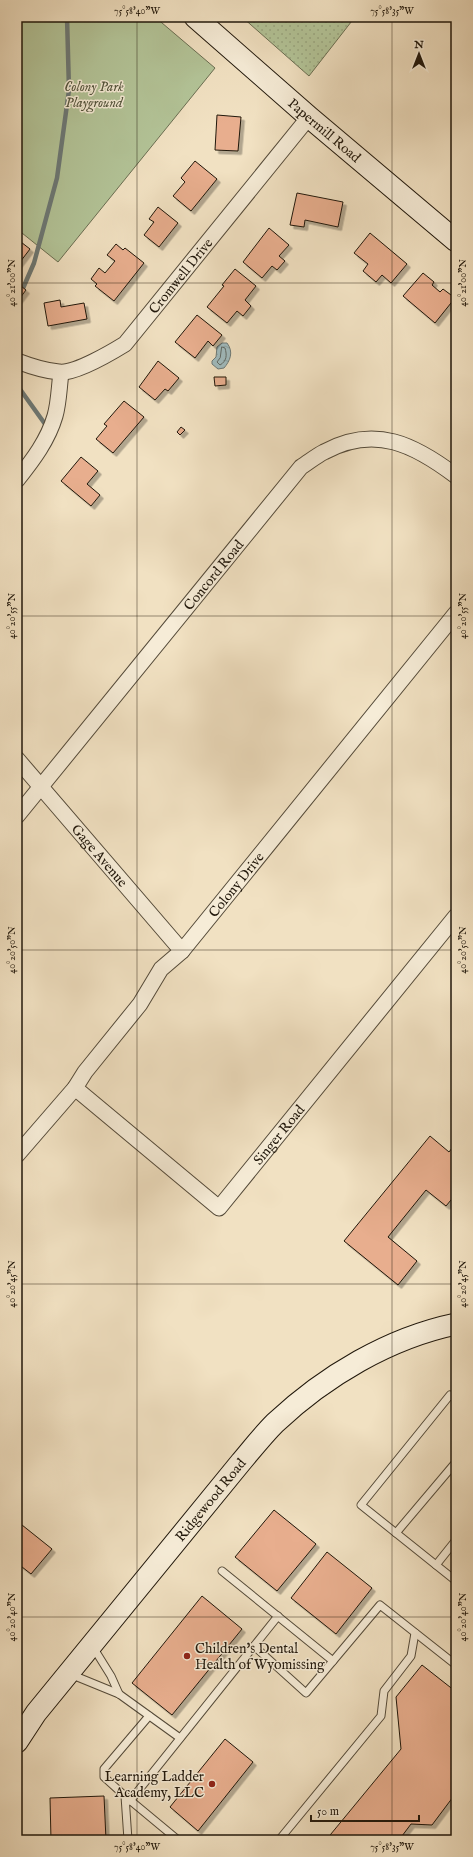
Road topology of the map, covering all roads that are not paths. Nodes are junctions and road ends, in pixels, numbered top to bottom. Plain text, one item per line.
1 (195, 17) edge
2 (309, 117) junction
3 (456, 241) edge
4 (17, 361) edge
5 (61, 373) junction
6 (456, 476) edge
7 (17, 480) edge
8 (456, 613) edge
9 (17, 759) edge
10 (41, 787) junction
11 (17, 816) edge
12 (456, 916) edge
13 (182, 951) junction
14 (75, 1088) junction
15 (17, 1155) edge
16 (456, 1324) edge
17 (456, 1399) edge
18 (456, 1462) edge
19 (396, 1533) junction
20 (456, 1540) edge
21 (436, 1565) junction
22 (222, 1571) dead end
23 (456, 1581) edge
24 (278, 1616) junction
25 (415, 1633) junction
26 (91, 1646) junction
27 (254, 1646) junction
28 (333, 1661) junction
29 (456, 1665) edge
30 (69, 1674) junction
31 (119, 1694) junction
32 (149, 1716) junction
33 (180, 1738) junction
34 (17, 1742) edge
35 (127, 1799) junction
36 (128, 1840) edge
37 (178, 1840) edge
38 (279, 1840) edge

1 - 2 street, Papermill Road
2 - 3 street, Papermill Road
2 - 5 street, Cromwell Drive
4 - 5 street
5 - 7 street
6 - 10 street, Concord Road
8 - 13 street, Colony Drive
9 - 10 street, Gage Avenue
10 - 11 street, Concord Road
10 - 13 street, Gage Avenue
12 - 14 street, Singer Road
13 - 14 street, Colony Drive
14 - 15 street, Colony Drive
16 - 26 street, Ridgewood Road
17 - 19 lane
18 - 19 lane
19 - 21 lane
20 - 21 lane
21 - 23 lane
22 - 24 lane
24 - 27 lane
24 - 28 lane
25 - 28 lane
25 - 29 lane
25 - 38 lane
26 - 30 street, Ridgewood Road
26 - 31 lane
27 - 28 lane
27 - 33 lane
30 - 31 lane
30 - 34 street, Ridgewood Road
31 - 32 lane
32 - 33 lane
32 - 35 lane
33 - 35 lane
35 - 36 lane
35 - 37 lane

